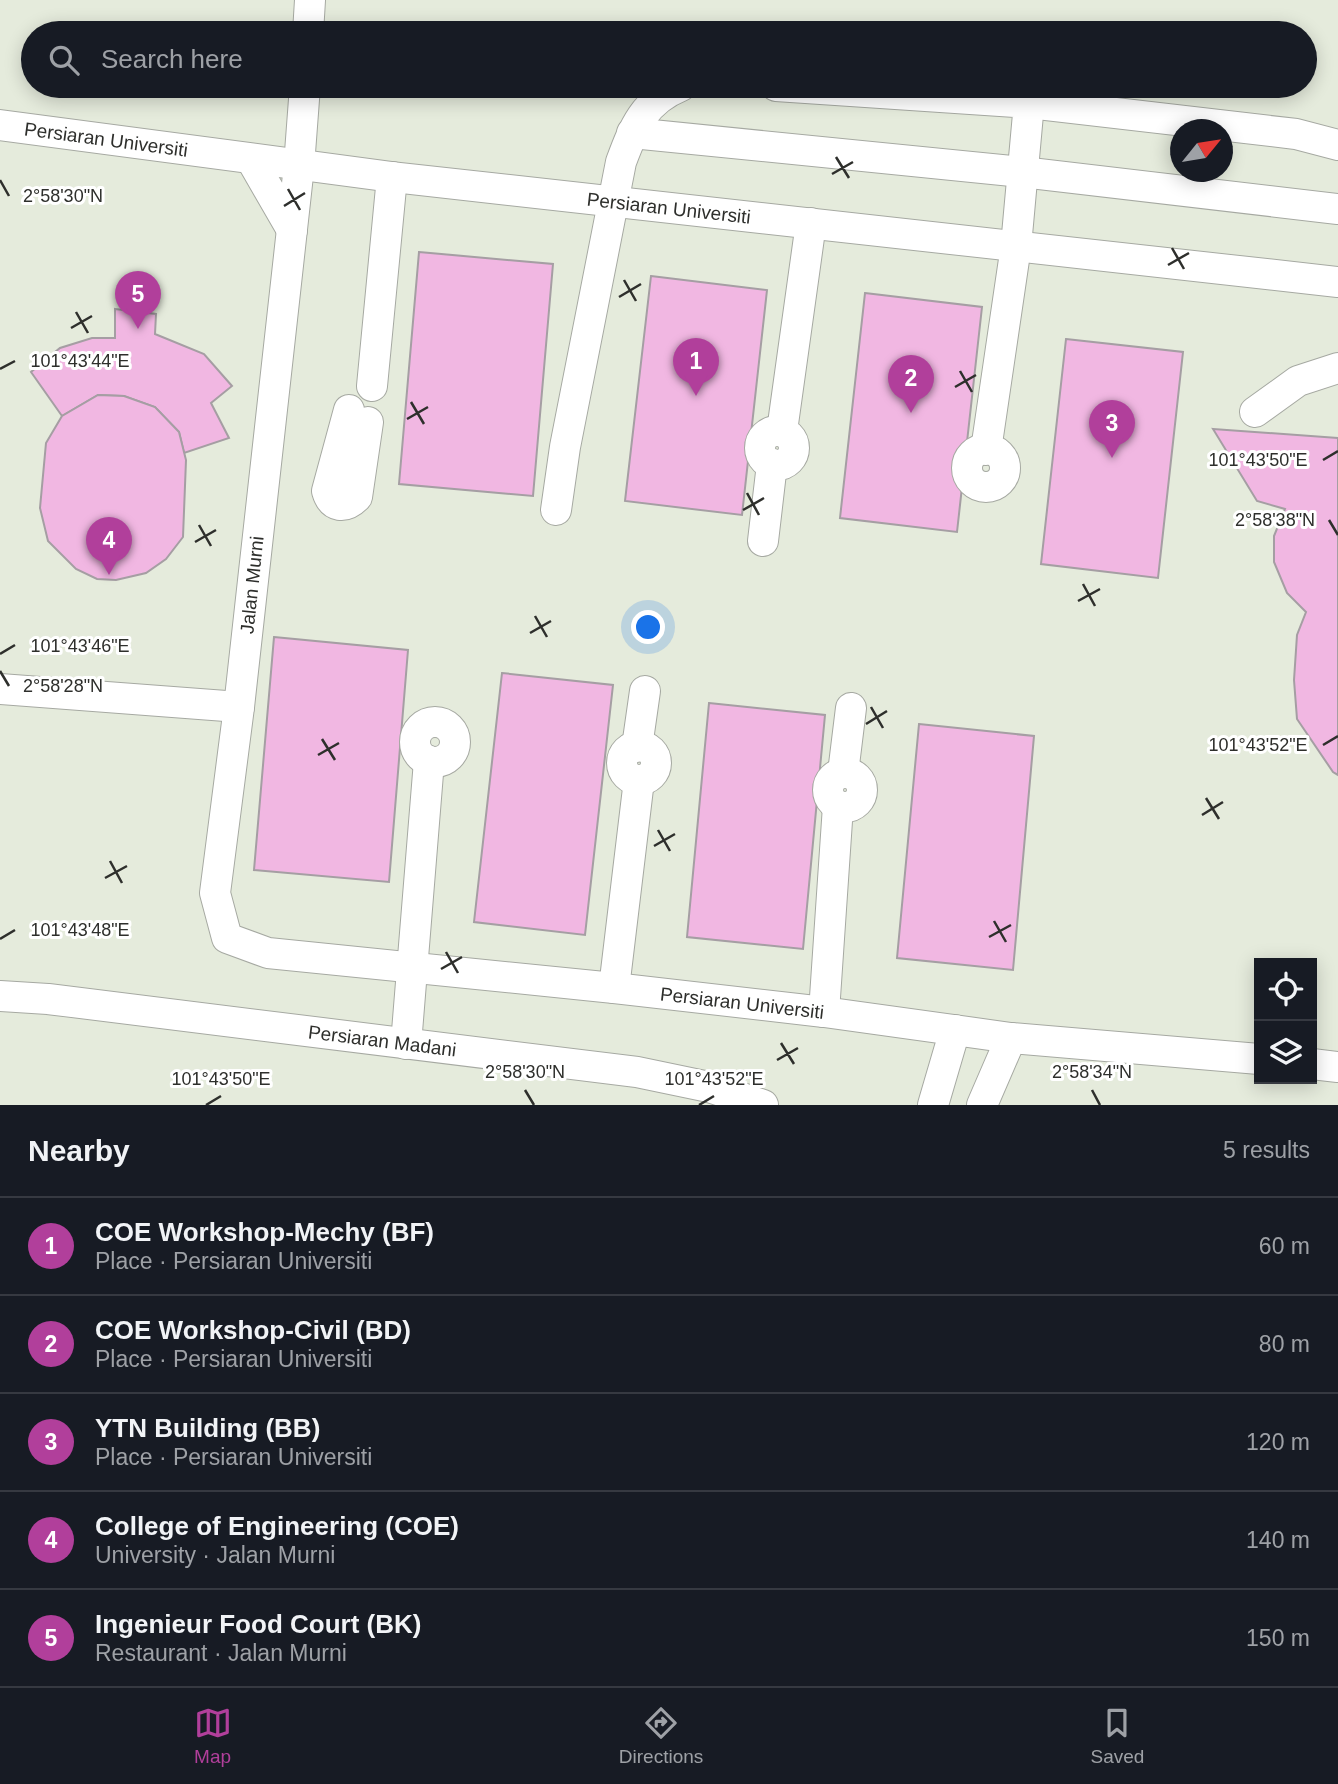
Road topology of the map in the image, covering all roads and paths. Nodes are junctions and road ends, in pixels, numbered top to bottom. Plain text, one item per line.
1 (310, 0) edge
2 (309, 21) edge
3 (304, 98) edge
4 (659, 98) edge
5 (955, 98) edge
6 (1029, 103) junction
7 (303, 119) junction
8 (0, 125) edge
9 (632, 133) junction
10 (1338, 145) edge
11 (251, 159) junction
12 (299, 166) junction
13 (1022, 172) junction
14 (392, 177) junction
15 (612, 201) junction
16 (1338, 209) edge
17 (811, 223) junction
18 (292, 230) junction
19 (1016, 246) junction
20 (1338, 282) edge
21 (1338, 368) edge
22 (1255, 412) dead end
23 (358, 416) dead end
24 (986, 450) dead end
25 (556, 510) dead end
26 (762, 541) dead end
27 (0, 689) edge
28 (645, 691) dead end
29 (239, 707) junction
30 (851, 708) dead end
31 (429, 761) dead end
32 (227, 938) joint
33 (412, 968) junction
34 (614, 988) junction
35 (0, 996) edge
36 (824, 1012) junction
37 (955, 1030) junction
38 (1011, 1038) junction
39 (405, 1044) junction
40 (1254, 1059) edge
41 (1317, 1065) edge
42 (1338, 1067) edge
43 (762, 1105) edge
44 (933, 1105) edge
45 (982, 1105) edge

1 - 2 street
3 - 7 street, Jalan Murni
4 - 9 street
5 - 6 street
6 - 10 street
6 - 13 street
7 - 11 street
7 - 12 street, Jalan Murni
8 - 11 street, Persiaran Universiti
9 - 13 street
9 - 15 street
11 - 12 street, Persiaran Universiti
11 - 18 street
12 - 14 street, Persiaran Universiti
12 - 18 street, Jalan Murni
13 - 16 street
13 - 19 street
14 - 15 street, Persiaran Universiti
14 - 23 street
15 - 17 street, Persiaran Universiti
15 - 25 street
17 - 19 street, Persiaran Universiti
17 - 26 street
18 - 29 street, Jalan Murni
19 - 20 street, Persiaran Universiti
19 - 24 street
21 - 22 street
27 - 29 street
28 - 34 street
29 - 32 street, Jalan Murni
30 - 36 street
31 - 33 street
32 - 33 street, Persiaran Universiti
33 - 34 street, Persiaran Universiti
33 - 39 street
34 - 36 street, Persiaran Universiti
35 - 39 street, Persiaran Madani
36 - 37 street, Persiaran Universiti
37 - 38 street, Persiaran Universiti
37 - 44 street
38 - 40 street, Persiaran Universiti
38 - 45 street
39 - 43 street, Persiaran Madani
41 - 42 street

